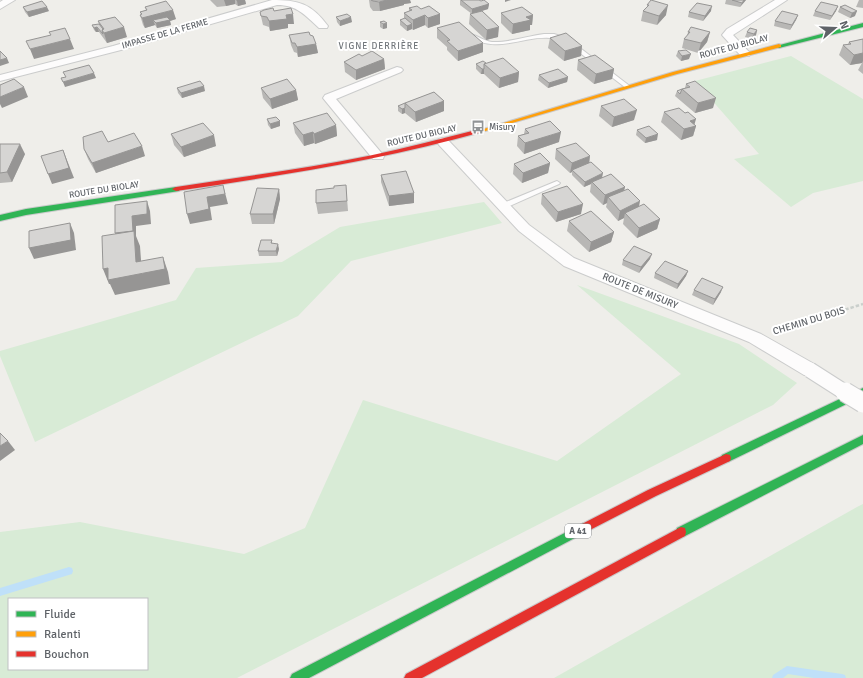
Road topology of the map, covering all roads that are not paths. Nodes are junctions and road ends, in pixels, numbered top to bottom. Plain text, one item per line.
1 (10, 0) edge
2 (782, 0) edge
3 (0, 6) edge
4 (863, 25) edge
5 (323, 26) dead end
6 (470, 35) edge
7 (745, 54) junction
8 (397, 70) dead end
9 (0, 78) edge
10 (628, 87) junction
11 (443, 142) junction
12 (378, 156) junction
13 (557, 183) dead end
14 (503, 206) junction
15 (0, 218) edge
16 (863, 392) edge
17 (863, 404) edge
18 (863, 439) edge
19 (296, 678) edge
20 (410, 678) edge

1 - 3 street
2 - 7 street
4 - 7 main road, ROUTE DU BIOLAY
5 - 9 street, IMPASSE DE LA FERME
6 - 10 lane
7 - 10 main road, ROUTE DU BIOLAY
8 - 12 street
10 - 11 main road, ROUTE DU BIOLAY
11 - 12 main road, ROUTE DU BIOLAY
11 - 14 street, ROUTE DE MISURY
12 - 15 main road, ROUTE DU BIOLAY
13 - 14 lane
14 - 17 street, ROUTE DE MISURY, bridge
16 - 19 main road, A 41
18 - 20 main road

